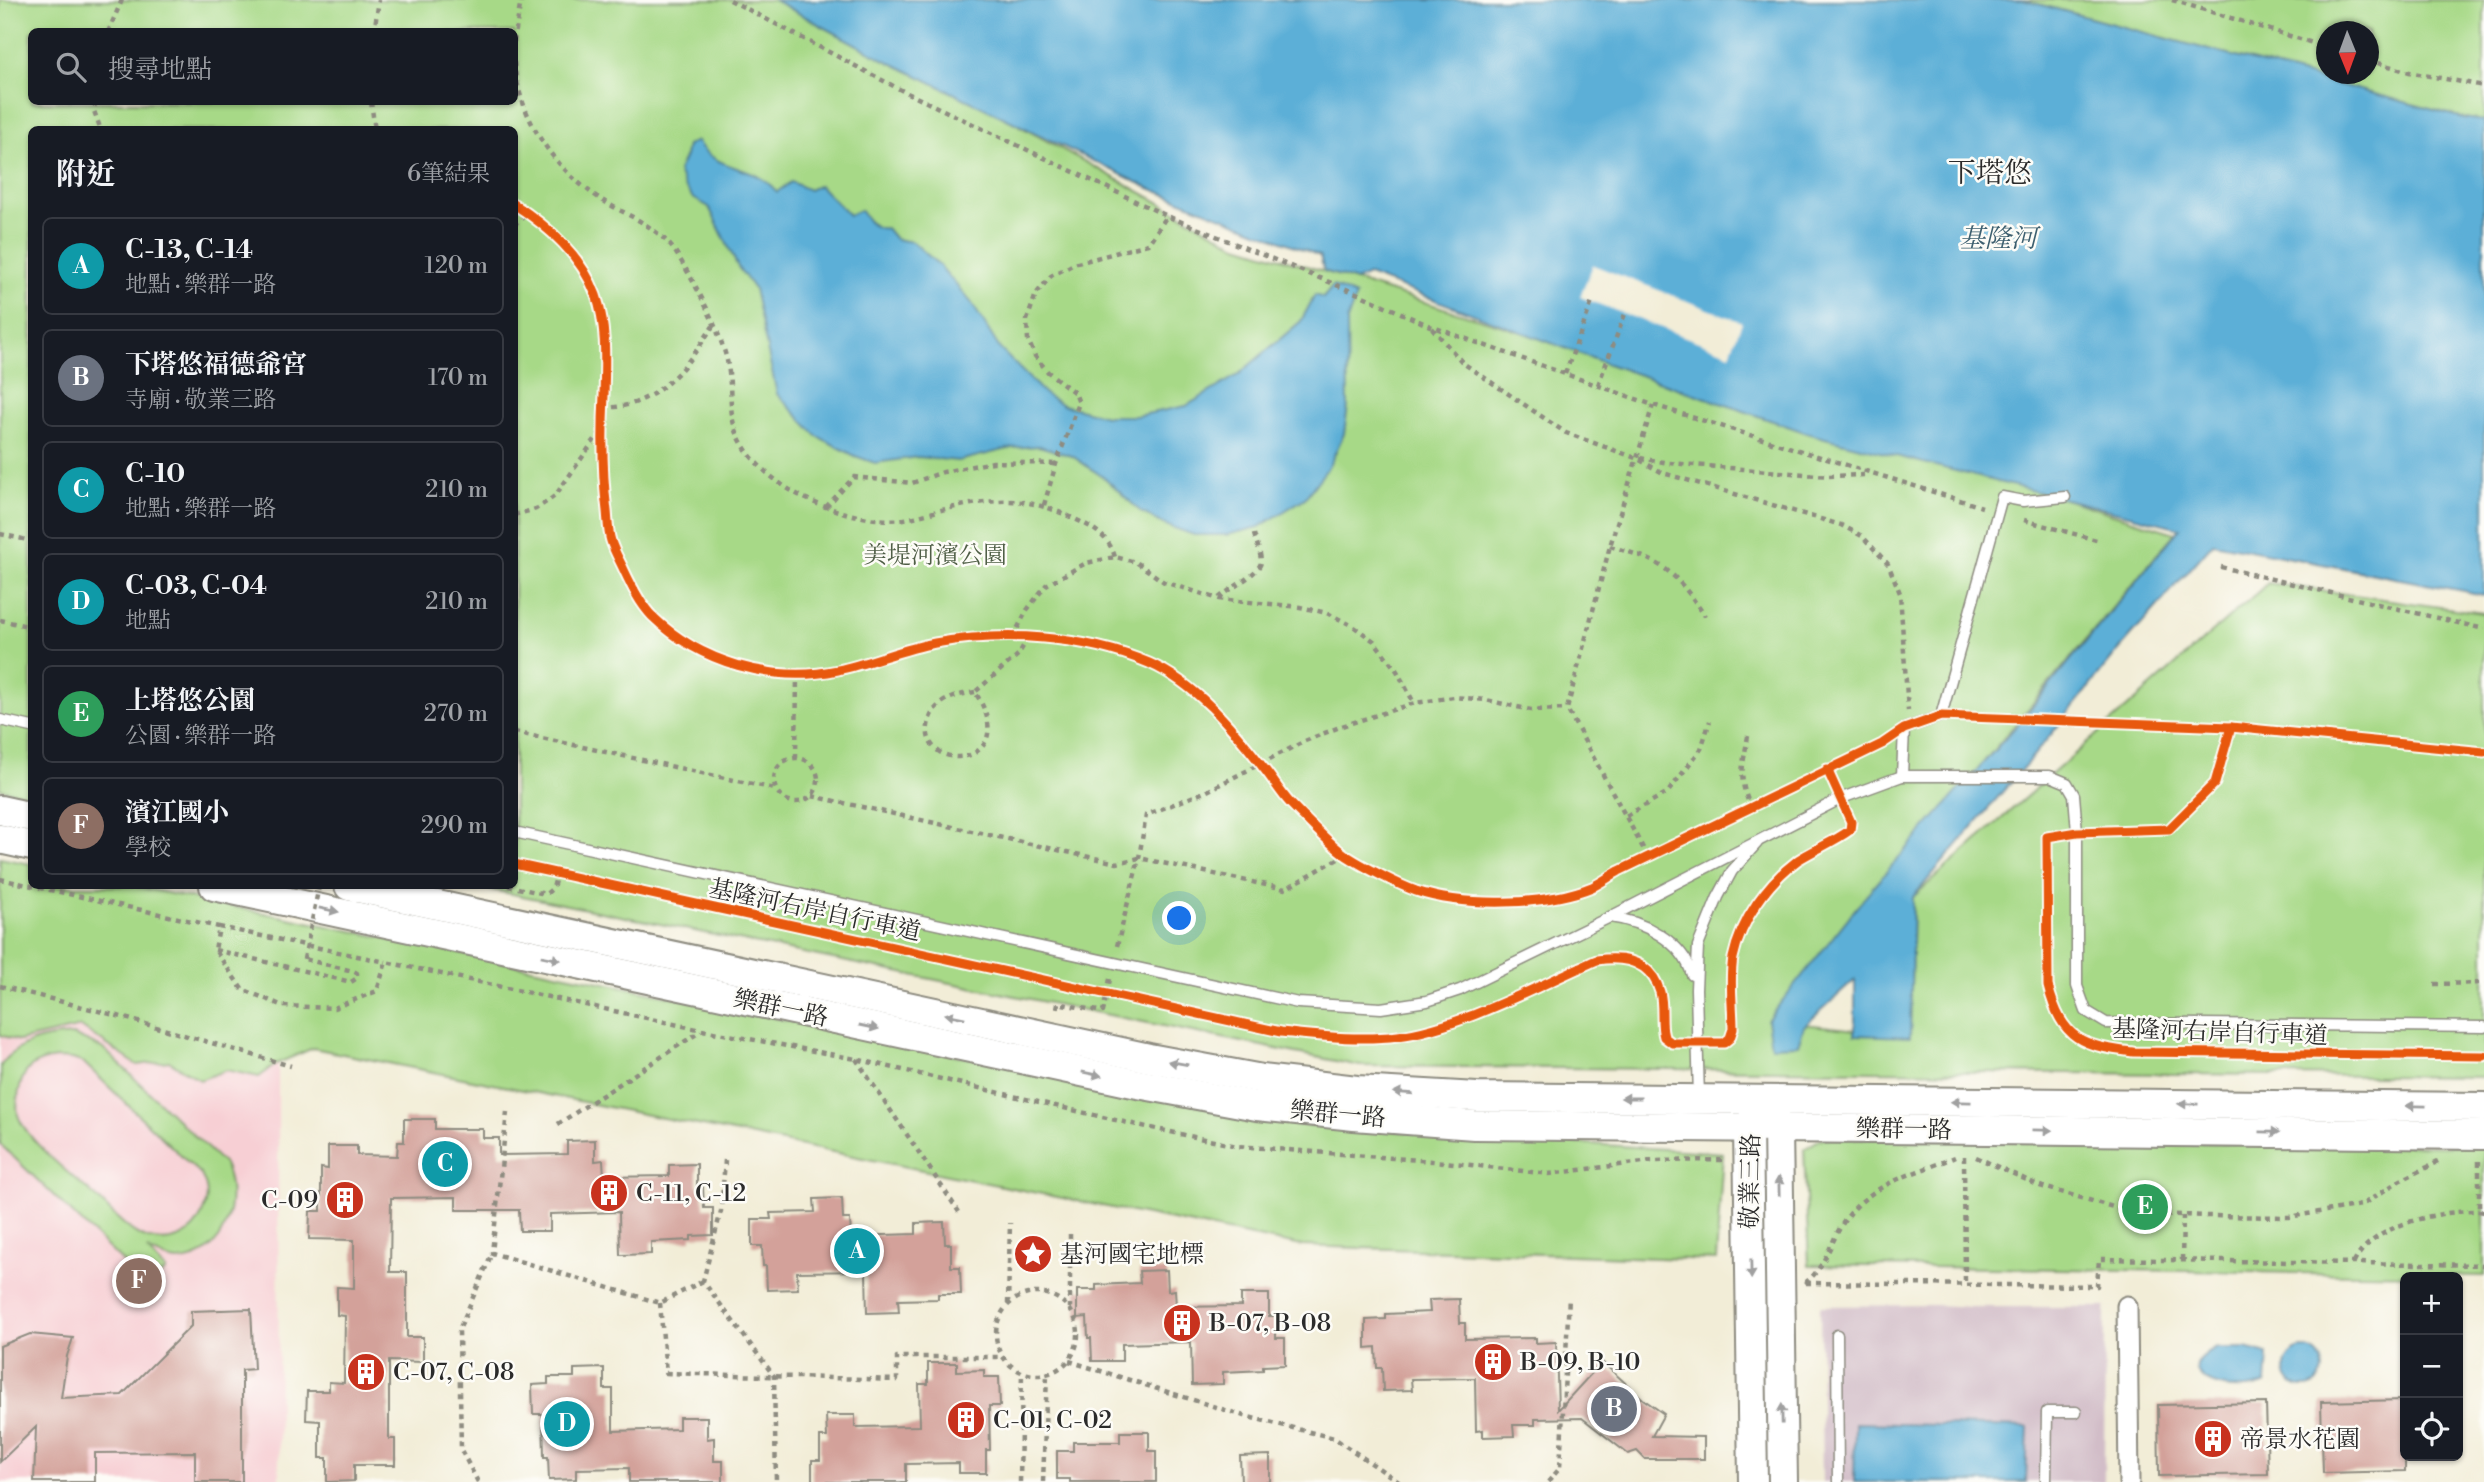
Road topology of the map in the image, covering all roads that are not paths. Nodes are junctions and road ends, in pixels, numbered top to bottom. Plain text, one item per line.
1 (2065, 497) dead end
2 (0, 720) edge
3 (28, 726) edge
4 (1902, 776) junction
5 (0, 810) edge
6 (28, 816) edge
7 (518, 833) edge
8 (1763, 837) junction
9 (0, 839) edge
10 (28, 845) edge
11 (228, 889) edge
12 (363, 889) edge
13 (1610, 917) junction
14 (1696, 989) junction
15 (2484, 1027) edge
16 (1763, 1100) junction
17 (2484, 1107) edge
18 (1699, 1113) junction
19 (1748, 1127) junction
20 (1778, 1127) junction
21 (2482, 1152) edge
22 (2127, 1306) dead end
23 (1837, 1335) dead end
24 (2076, 1412) dead end
25 (1753, 1482) edge
26 (1783, 1482) edge
27 (1838, 1482) edge
28 (2046, 1482) edge
29 (2129, 1482) edge

1 - 4 lane
2 - 3 lane
4 - 8 lane
4 - 15 lane
5 - 6 main road
7 - 13 lane
8 - 13 lane
8 - 14 lane
9 - 10 main road
11 -> 18 main road, 樂群一路
18 -> 12 main road, 樂群一路
13 - 14 lane
14 - 18 lane
17 -> 16 main road, 樂群一路
16 - 18 main road, 樂群一路
16 - 19 main road, 敬業三路
16 - 20 main road, 敬業三路
18 - 19 main road, 樂群一路
19 - 20 main road, 樂群一路
19 -> 25 main road, 敬業三路
20 -> 21 main road, 樂群一路
26 -> 20 main road, 敬業三路
22 - 29 street
23 - 27 lane
24 - 28 lane

